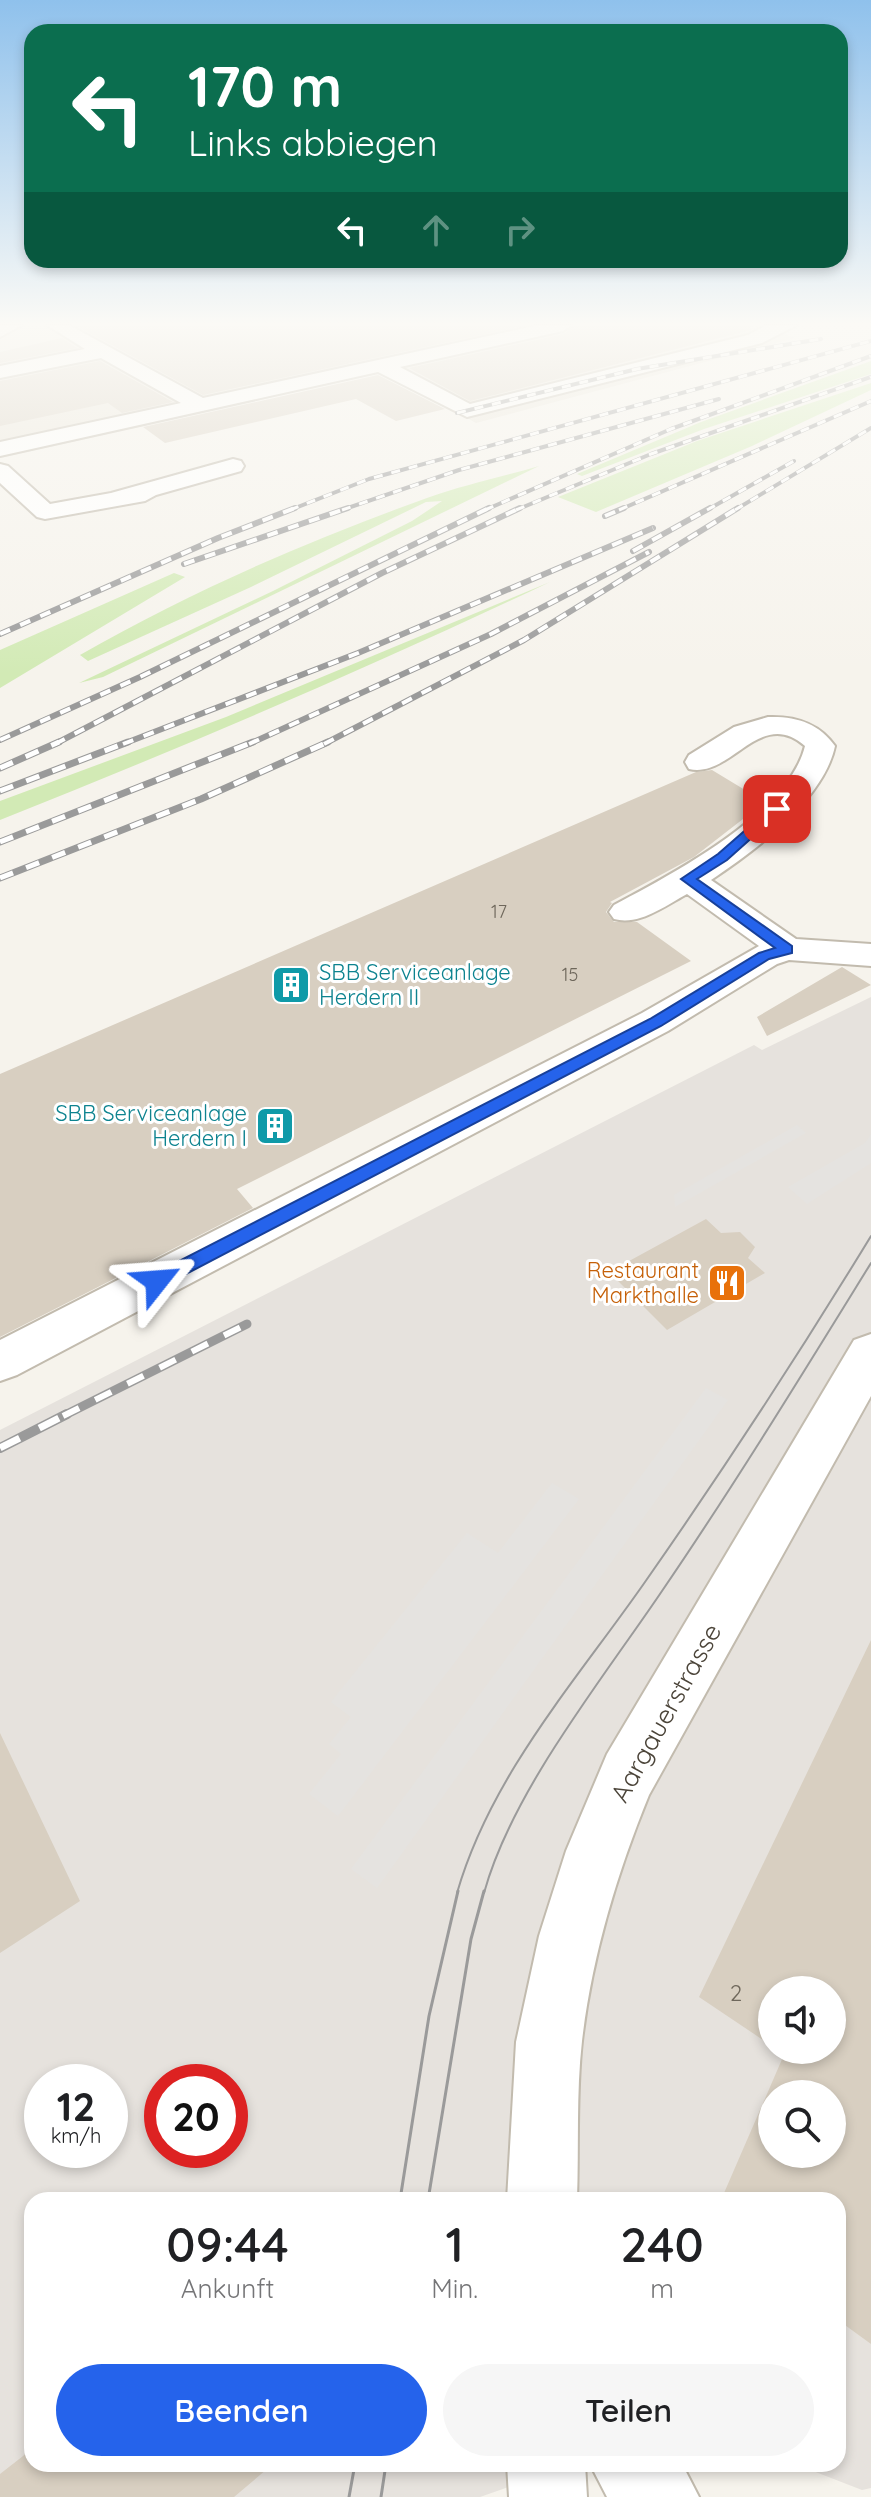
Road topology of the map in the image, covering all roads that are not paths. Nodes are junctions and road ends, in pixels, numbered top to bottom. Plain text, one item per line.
1 (233, 466) dead end
2 (0, 471) edge
3 (145, 494) dead end
4 (115, 500) junction
5 (700, 762) dead end
6 (688, 879) junction
7 (626, 912) dead end
8 (787, 949) junction
9 (866, 950) edge
10 (871, 1353) edge
11 (0, 1362) edge
12 (542, 2192) edge
13 (546, 2472) edge
14 (637, 2472) edge
15 (548, 2497) edge
16 (660, 2497) edge

1 - 4 street
2 - 4 street
3 - 4 street
5 - 6 street
6 - 7 street
6 - 8 street
8 - 9 street
8 - 11 street
10 - 12 street, Aargauerstrasse
13 - 15 street
14 - 16 street

